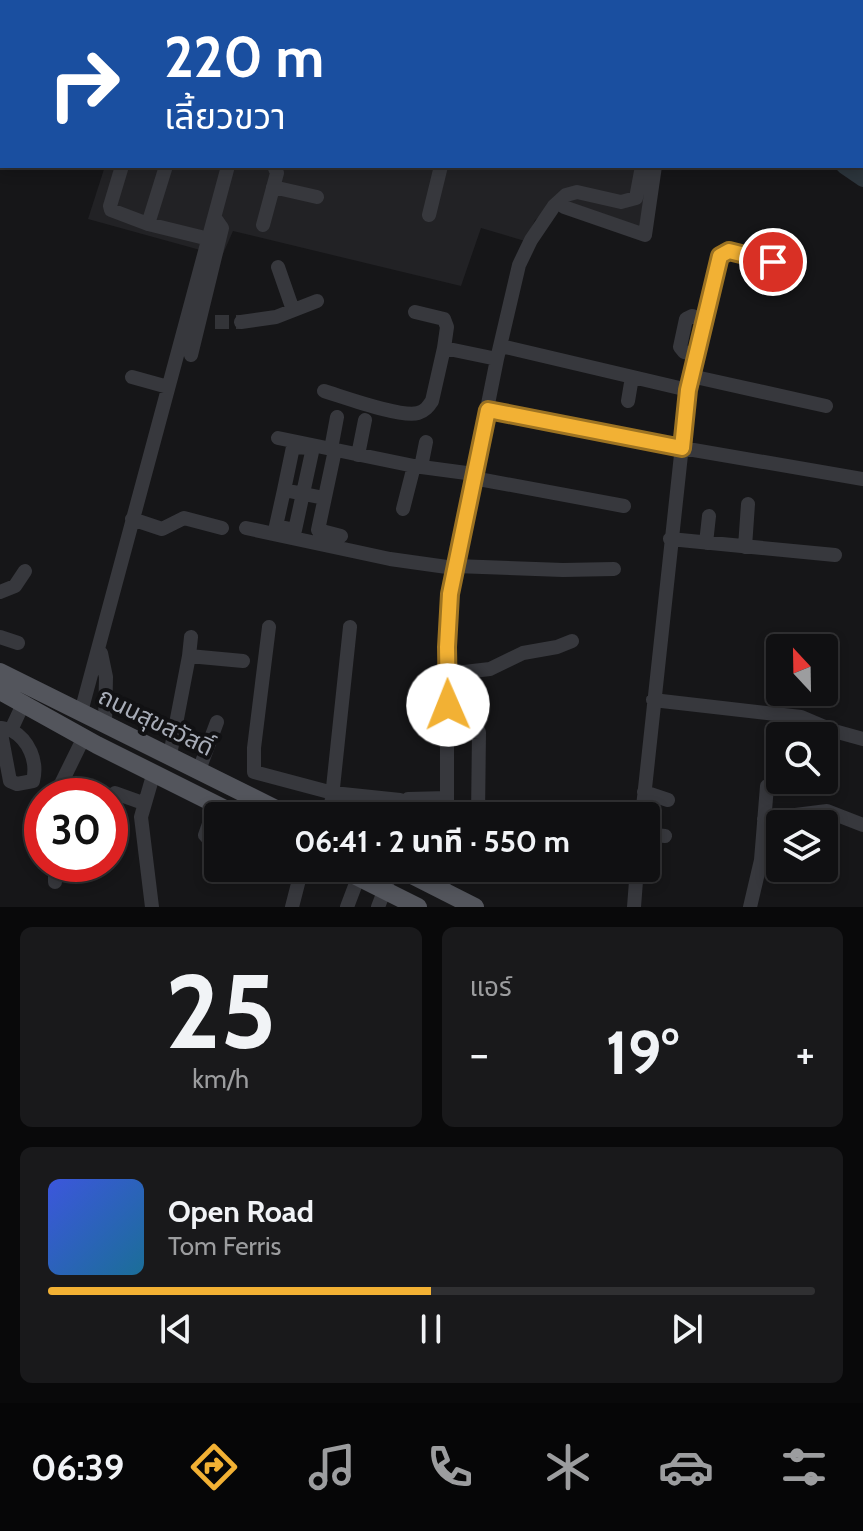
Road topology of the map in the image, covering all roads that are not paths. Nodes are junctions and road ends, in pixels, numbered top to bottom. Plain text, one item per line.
1 (122, 168) edge
2 (165, 168) edge
3 (228, 168) edge
4 (275, 168) edge
5 (441, 168) edge
6 (642, 168) edge
7 (655, 168) edge
8 (273, 187) junction
9 (317, 197) dead end
10 (564, 207) dead end
11 (429, 215) dead end
12 (215, 218) junction
13 (148, 224) junction
14 (263, 225) dead end
15 (209, 239) junction
16 (773, 262) dead end
17 (278, 267) dead end
18 (317, 301) dead end
19 (293, 310) junction
20 (415, 312) dead end
21 (202, 313) junction
22 (241, 322) tunnel mouth
23 (444, 348) junction
24 (499, 352) junction
25 (191, 355) dead end
26 (132, 377) dead end
27 (632, 377) junction
28 (690, 383) junction
29 (168, 387) junction
30 (324, 391) dead end
31 (628, 401) dead end
32 (826, 406) dead end
33 (488, 410) junction
34 (337, 417) dead end
35 (365, 420) dead end
36 (278, 438) dead end
37 (426, 442) dead end
38 (682, 448) junction
39 (333, 449) junction
40 (358, 455) junction
41 (418, 466) junction
42 (474, 476) junction
43 (863, 479) edge
44 (284, 490) junction
45 (303, 494) junction
46 (324, 498) junction
47 (748, 504) dead end
48 (624, 506) dead end
49 (403, 509) dead end
50 (709, 516) dead end
51 (132, 519) junction
52 (222, 528) dead end
53 (246, 528) dead end
54 (341, 536) dead end
55 (670, 539) junction
56 (706, 543) junction
57 (745, 547) junction
58 (835, 555) dead end
59 (454, 567) junction
60 (614, 569) dead end
61 (25, 571) dead end
62 (0, 592) edge
63 (269, 627) dead end
64 (350, 627) dead end
65 (0, 637) edge
66 (191, 637) dead end
67 (572, 641) dead end
68 (18, 643) dead end
69 (100, 649) junction
70 (189, 656) junction
71 (243, 661) dead end
72 (0, 672) edge
73 (447, 674) junction
74 (0, 691) edge
75 (653, 700) junction
76 (24, 702) junction
77 (81, 712) junction
78 (217, 722) dead end
79 (105, 723) junction
80 (4, 728) edge
81 (448, 729) junction
82 (84, 737) junction
83 (863, 739) edge
84 (170, 755) junction
85 (199, 770) junction
86 (154, 772) junction
87 (64, 778) edge
88 (644, 792) junction
89 (333, 793) junction
90 (766, 794) edge
91 (128, 798) edge
92 (447, 798) junction
93 (668, 800) dead end
94 (212, 802) edge
95 (262, 802) edge
96 (332, 802) edge
97 (447, 802) edge
98 (478, 802) edge
99 (643, 802) edge
100 (143, 803) junction
101 (764, 819) junction
102 (863, 825) edge
103 (660, 835) edge
104 (665, 836) dead end
105 (298, 882) edge
106 (356, 882) edge
107 (362, 882) edge
108 (426, 882) edge
109 (444, 882) edge
110 (636, 882) edge
111 (443, 890) junction
112 (381, 899) edge
113 (152, 907) edge
114 (292, 907) edge
115 (347, 907) edge
116 (418, 907) edge
117 (475, 907) edge
118 (634, 907) edge
119 (750, 907) edge

1 - 13 street
2 - 13 street
3 - 12 street
4 - 8 street
5 - 11 street
6 - 24 street
7 - 10 street
8 - 9 street
8 - 14 street
12 - 15 street
12 - 21 street
13 - 15 street
15 - 21 street
16 - 28 street
17 - 19 street
18 - 19 street
19 - 22 street
20 - 23 street
21 - 25 street
21 - 29 street
23 - 24 street
23 - 30 street
24 - 27 street
24 - 33 street
26 - 29 street
27 - 28 street
27 - 31 street
28 - 32 street
28 - 38 street
29 - 51 street
33 - 38 street
33 - 42 street
34 - 39 street
35 - 40 street
36 - 39 street
37 - 41 street
38 - 43 street
38 - 55 street
39 - 40 street
39 - 46 street
40 - 41 street
41 - 42 street
41 - 49 street
42 - 48 street
42 - 59 street
44 - 45 street
44 - 45 street
44 - 45 street
45 - 46 street
46 - 54 street
47 - 57 street
50 - 56 street
51 - 52 street
51 - 69 street
53 - 59 street
55 - 56 street
55 - 75 street
56 - 57 street
57 - 58 street
59 - 60 street
59 - 73 street
61 - 62 street
63 - 89 street
64 - 89 street
65 - 68 street
66 - 70 street
67 - 73 street
69 - 77 street
69 - 79 street
70 - 71 street
70 - 84 street
72 - 77 main road, ถนนสุขสวัสดิ์
73 - 81 street
74 - 76 main road, ถนนสุขสวัสดิ์
75 - 83 street
75 - 88 street
76 - 80 street
76 - 82 main road, ถนนสุขสวัสดิ์
77 - 79 main road, ถนนสุขสวัสดิ์
78 - 85 street
79 - 84 main road, ถนนสุขสวัสดิ์
81 - 92 street
81 - 98 street
82 - 86 main road, ถนนสุขสวัสดิ์
82 - 87 street
84 - 85 main road, ถนนสุขสวัสดิ์
85 - 95 main road, ถนนสุขสวัสดิ์
86 - 94 main road, ถนนสุขสวัสดิ์
86 - 100 street
88 - 93 street
88 - 99 street
89 - 92 street
89 - 96 street
90 - 101 street
91 - 100 street
92 - 97 street
100 - 113 street
101 - 102 street
101 - 119 street
103 - 104 street
105 - 114 street
106 - 115 street
107 - 112 main road
108 - 111 main road
109 - 111 street
110 - 118 street
111 - 117 main road
112 - 116 main road

